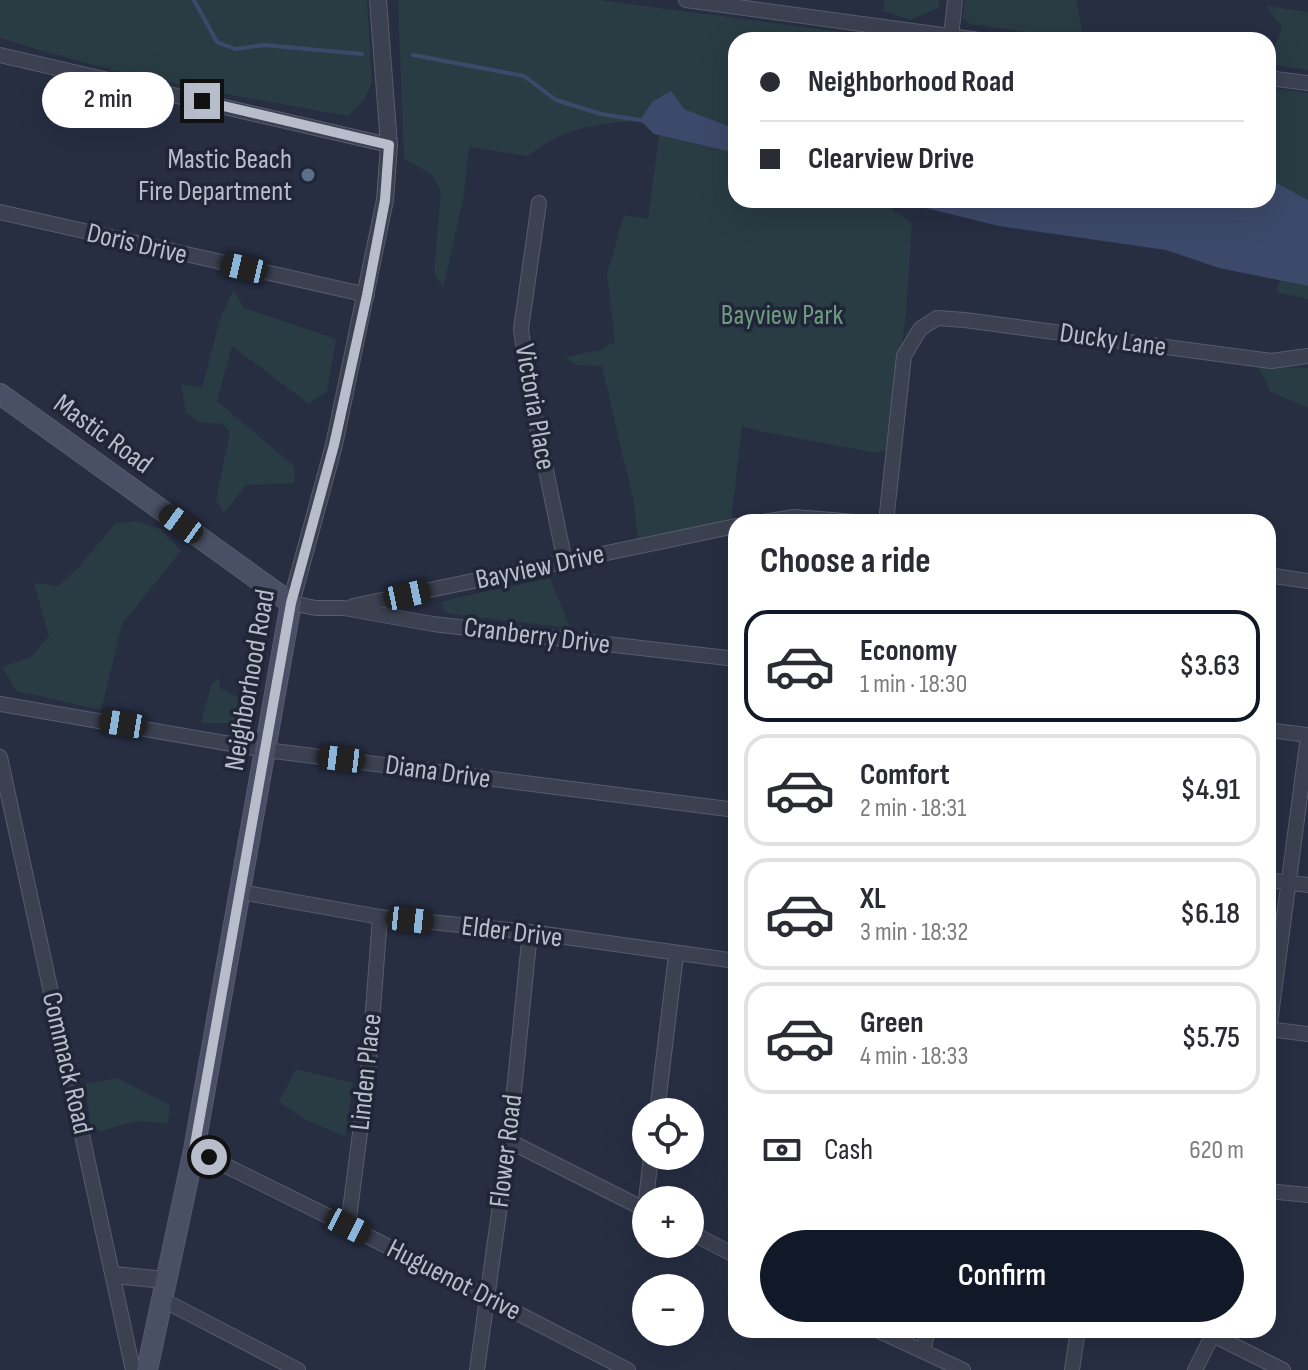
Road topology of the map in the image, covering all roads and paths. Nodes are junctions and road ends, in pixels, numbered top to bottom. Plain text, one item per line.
1 (378, 0) edge
2 (686, 0) edge
3 (955, 0) edge
4 (922, 32) edge
5 (951, 32) edge
6 (0, 55) edge
7 (1276, 79) edge
8 (1308, 83) edge
9 (389, 145) junction
10 (539, 203) dead end
11 (0, 212) edge
12 (367, 295) junction
13 (1308, 356) edge
14 (0, 394) edge
15 (887, 514) edge
16 (728, 528) edge
17 (565, 562) junction
18 (1276, 576) edge
19 (1308, 581) edge
20 (291, 603) junction
21 (344, 608) junction
22 (728, 658) edge
23 (0, 704) edge
24 (1276, 731) edge
25 (1308, 736) edge
26 (266, 750) junction
27 (0, 757) edge
28 (728, 809) edge
29 (1276, 881) edge
30 (1288, 883) junction
31 (1308, 885) edge
32 (241, 892) junction
33 (380, 917) junction
34 (530, 932) junction
35 (676, 955) junction
36 (728, 960) edge
37 (1276, 971) edge
38 (1276, 1030) edge
39 (1308, 1034) edge
40 (659, 1098) edge
41 (509, 1141) junction
42 (194, 1150) junction
43 (1276, 1192) edge
44 (1308, 1195) edge
45 (632, 1203) edge
46 (348, 1226) junction
47 (704, 1239) edge
48 (728, 1252) edge
49 (114, 1275) junction
50 (164, 1290) junction
51 (486, 1297) junction
52 (895, 1338) edge
53 (926, 1338) edge
54 (1077, 1338) edge
55 (1211, 1338) edge
56 (1225, 1338) edge
57 (924, 1351) junction
58 (133, 1370) edge
59 (147, 1370) edge
60 (298, 1370) edge
61 (477, 1370) edge
62 (628, 1370) edge
63 (963, 1370) edge
64 (1072, 1370) edge
65 (1195, 1370) edge
66 (1283, 1370) edge

1 - 9 street, Neighborhood Road
2 - 4 street
3 - 5 street
6 - 9 street
7 - 8 street
9 - 12 street, Neighborhood Road
10 - 17 street, Victoria Place
11 - 12 street, Doris Drive
12 - 20 street, Neighborhood Road
13 - 15 street, Ducky Lane
14 - 20 main road, Mastic Road
16 - 17 street, Bayview Drive
17 - 21 street, Bayview Drive
18 - 19 street
20 - 21 street, Cranberry Drive
20 - 26 main road, Neighborhood Road
21 - 22 street, Cranberry Drive
23 - 26 street, Diana Drive
24 - 25 street
25 - 30 street
26 - 28 street, Diana Drive
26 - 32 main road, Neighborhood Road
27 - 49 street, Commack Road
29 - 30 street
30 - 31 street
30 - 37 street
32 - 33 street, Elder Drive
32 - 42 main road, Neighborhood Road
33 - 34 street, Elder Drive
33 - 46 street, Linden Place
34 - 35 street, Elder Drive
34 - 41 street, Flower Road
35 - 36 street, Elder Drive
35 - 40 street
38 - 39 street
41 - 45 street
41 - 51 street, Flower Road
42 - 46 street, Huguenot Drive
42 - 50 main road, Neighborhood Road
43 - 44 street
46 - 51 street, Huguenot Drive
47 - 48 street
49 - 50 street
49 - 58 street, Commack Road
50 - 59 main road, Neighborhood Road
50 - 60 street
51 - 61 street, Flower Road
51 - 62 street, Huguenot Drive
52 - 57 street
53 - 57 street
54 - 64 street
55 - 65 street
56 - 66 street
57 - 63 street

